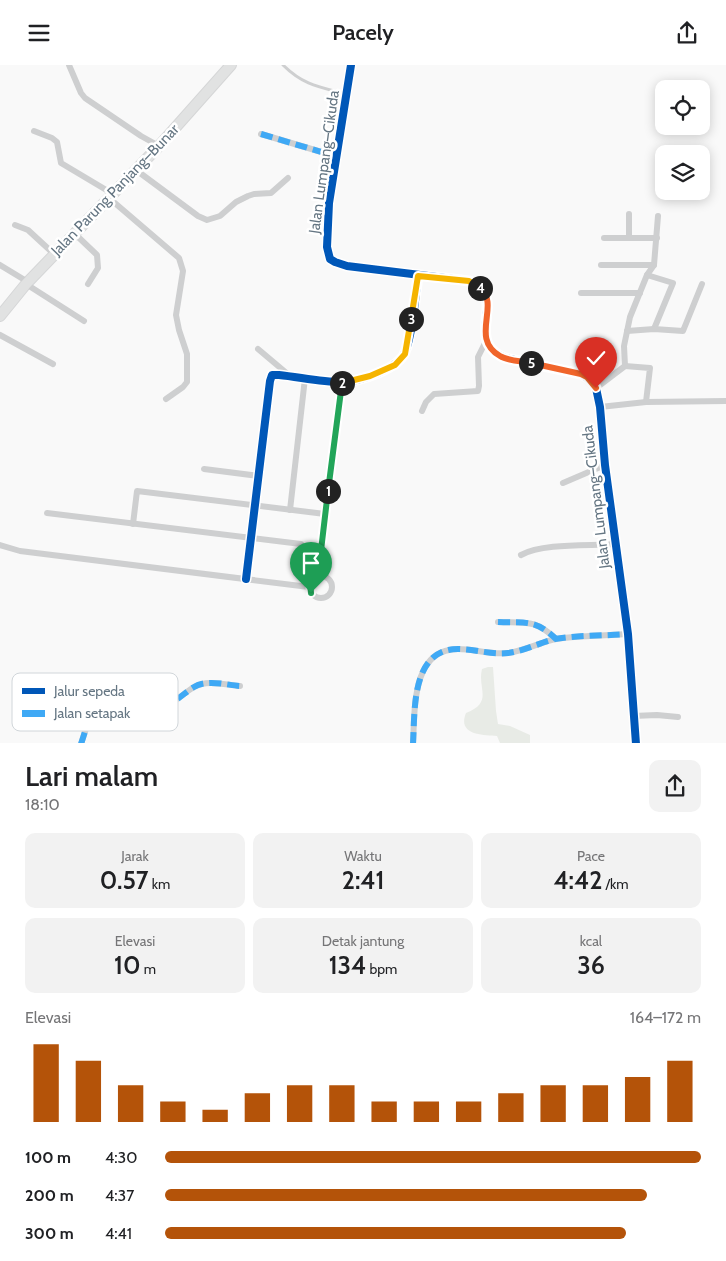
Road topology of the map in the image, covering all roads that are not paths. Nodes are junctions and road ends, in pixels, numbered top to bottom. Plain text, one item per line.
1 (69, 65) edge
2 (231, 65) edge
3 (283, 65) edge
4 (351, 65) edge
5 (346, 94) junction
6 (34, 131) dead end
7 (261, 134) dead end
8 (159, 145) junction
9 (335, 156) junction
10 (136, 170) junction
11 (288, 178) dead end
12 (111, 196) junction
13 (628, 214) dead end
14 (658, 216) dead end
15 (15, 225) dead end
16 (74, 233) junction
17 (628, 238) junction
18 (657, 238) junction
19 (604, 239) dead end
20 (54, 254) junction
21 (0, 265) edge
22 (601, 265) dead end
23 (654, 265) junction
24 (647, 275) junction
25 (418, 276) junction
26 (27, 283) junction
27 (88, 284) dead end
28 (702, 284) dead end
29 (581, 293) dead end
30 (640, 293) junction
31 (0, 316) edge
32 (84, 321) dead end
33 (654, 329) junction
34 (627, 331) junction
35 (0, 335) edge
36 (486, 341) junction
37 (258, 349) dead end
38 (53, 364) dead end
39 (624, 366) junction
40 (290, 376) junction
41 (305, 378) junction
42 (342, 382) junction
43 (596, 388) junction
44 (166, 399) dead end
45 (726, 401) edge
46 (646, 402) junction
47 (600, 407) junction
48 (422, 411) dead end
49 (605, 465) junction
50 (204, 469) dead end
51 (259, 476) junction
52 (563, 483) dead end
53 (255, 505) junction
54 (290, 510) junction
55 (46, 513) dead end
56 (325, 514) junction
57 (133, 523) junction
58 (251, 538) junction
59 (301, 544) dead end
60 (615, 544) junction
61 (0, 545) edge
62 (521, 555) dead end
63 (318, 576) junction
64 (246, 579) junction
65 (309, 587) junction
66 (498, 622) dead end
67 (628, 634) junction
68 (556, 639) junction
69 (240, 686) dead end
70 (178, 699) edge
71 (633, 716) junction
72 (678, 717) dead end
73 (85, 731) edge
74 (81, 743) edge
75 (413, 743) edge
76 (636, 743) edge

1 - 8 street
2 - 8 main road, Jalan Parung Panjang–Bunar
3 - 5 lane
4 - 5 street, Jalan Lumpang–Cikuda
5 - 9 street, Jalan Lumpang–Cikuda
6 - 12 street
7 - 9 street
8 - 10 main road, Jalan Parung Panjang–Bunar
9 - 25 street, Jalan Lumpang–Cikuda
10 - 11 street
10 - 12 main road, Jalan Parung Panjang–Bunar
12 - 16 main road, Jalan Parung Panjang–Bunar
12 - 44 street
13 - 17 street
14 - 18 street
15 - 20 street
16 - 20 main road, Jalan Parung Panjang–Bunar
16 - 27 street
17 - 18 street
17 - 19 street
18 - 23 street
20 - 26 main road, Jalan Parung Panjang–Bunar
21 - 26 street
22 - 23 street
23 - 24 street
24 - 30 street
24 - 33 street
25 - 36 street, Jalan Lumpang–Cikuda
25 - 42 street
26 - 31 main road, Jalan Parung Panjang–Bunar
26 - 32 street
28 - 33 street
29 - 30 street
30 - 34 street
33 - 34 street
34 - 39 street
35 - 38 street
36 - 43 street
36 - 48 street
37 - 40 street
39 - 43 street
39 - 46 street
40 - 41 street
40 - 51 street
41 - 42 street
41 - 54 street
42 - 56 street
43 - 47 street, Jalan Lumpang–Cikuda
45 - 46 street
46 - 47 street
47 - 49 street, Jalan Lumpang–Cikuda
49 - 52 street
49 - 60 street, Jalan Lumpang–Cikuda
50 - 51 street
51 - 53 street
53 - 54 street
53 - 57 street
53 - 58 street
54 - 56 street
55 - 57 street
56 - 63 street
57 - 58 street
58 - 59 street
58 - 64 street
60 - 62 street
60 - 67 street, Jalan Lumpang–Cikuda
61 - 64 street
63 - 65 street
63 - 65 street
64 - 65 street
66 - 68 street
67 - 68 street
67 - 71 street, Jalan Lumpang–Cikuda
68 - 75 street
69 - 70 street
71 - 72 street
71 - 76 street, Jalan Lumpang–Cikuda
73 - 74 street

